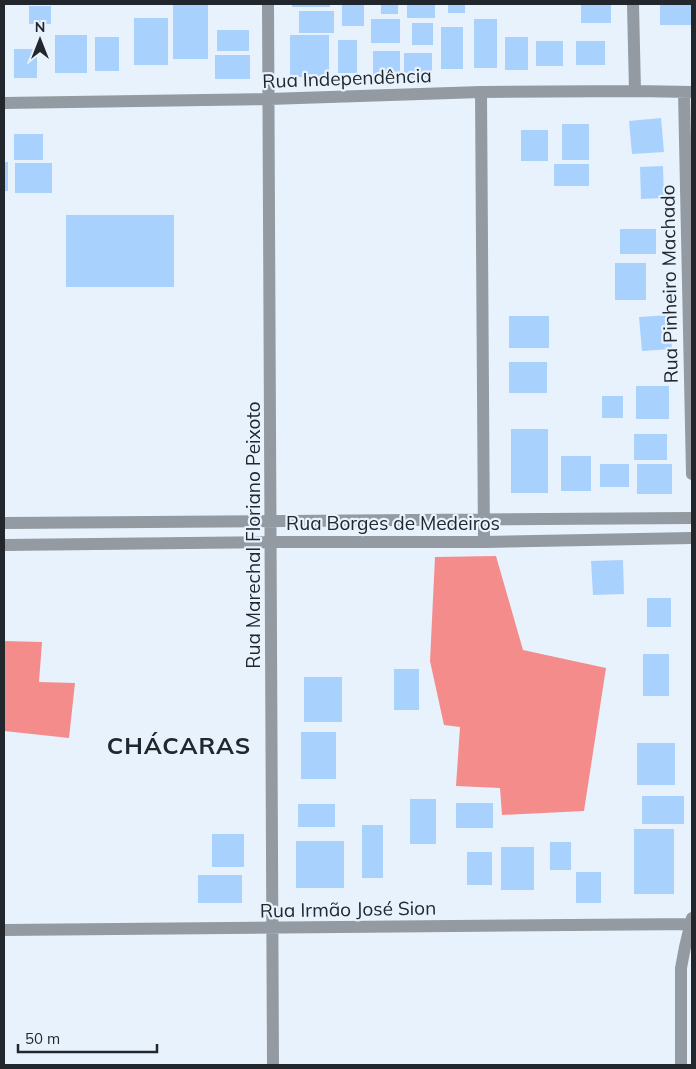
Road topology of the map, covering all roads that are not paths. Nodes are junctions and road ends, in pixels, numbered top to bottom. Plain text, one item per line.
1 (268, 4) edge
2 (633, 4) edge
3 (635, 91) junction
4 (480, 92) junction
5 (688, 92) edge
6 (269, 99) junction
7 (4, 103) edge
8 (692, 474) edge
9 (692, 518) edge
10 (484, 520) junction
11 (271, 521) junction
12 (4, 523) edge
13 (692, 538) edge
14 (271, 542) junction
15 (484, 542) junction
16 (4, 545) edge
17 (692, 918) edge
18 (692, 924) edge
19 (273, 928) junction
20 (4, 930) edge
21 (273, 1065) edge
22 (681, 1065) edge

1 - 6 street, Rua Marechal Floriano Peixoto
2 - 3 street
3 - 4 street, Rua Independência
3 - 5 street, Rua Independência
4 - 6 street, Rua Independência
4 - 10 street
5 - 8 street, Rua Pinheiro Machado
6 - 7 street, Rua Independência
6 - 11 street, Rua Marechal Floriano Peixoto
9 - 10 street, Rua Borges de Medeiros
10 - 11 street, Rua Borges de Medeiros
10 - 15 street
11 - 12 street, Rua Borges de Medeiros
11 - 14 street, Rua Marechal Floriano Peixoto
13 - 15 street, Rua Borges de Medeiros
14 - 15 street, Rua Borges de Medeiros
14 - 16 street, Rua Borges de Medeiros
14 - 19 street, Rua Marechal Floriano Peixoto
17 - 18 street
18 - 19 street, Rua Irmão José Sion
18 - 22 street
19 - 20 street, Rua Irmão José Sion
19 - 21 street, Rua Marechal Floriano Peixoto

